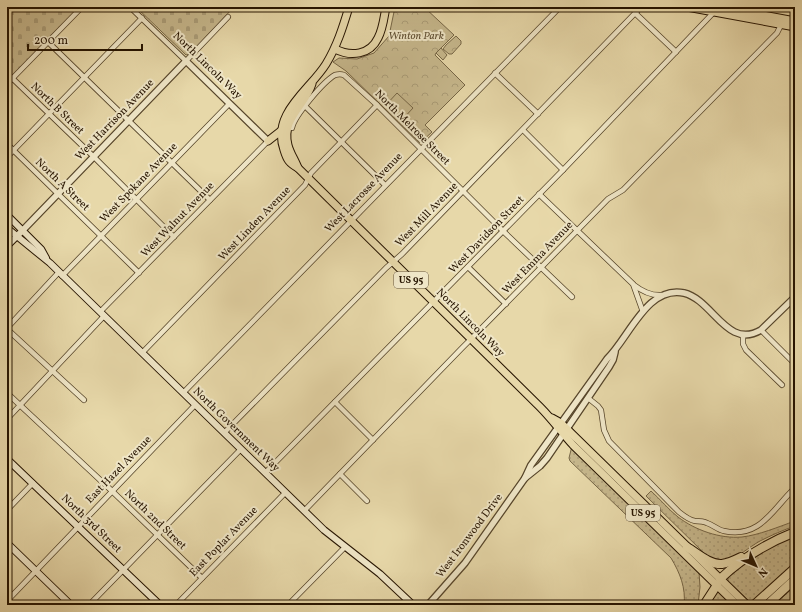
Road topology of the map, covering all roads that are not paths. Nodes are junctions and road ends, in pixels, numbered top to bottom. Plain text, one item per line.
1 (82, 7) edge
2 (130, 7) edge
3 (349, 7) edge
4 (386, 7) edge
5 (560, 7) edge
6 (641, 7) edge
7 (687, 7) edge
8 (718, 9) edge
9 (635, 13) junction
10 (228, 17) dead end
11 (142, 18) junction
12 (795, 20) edge
13 (782, 21) junction
14 (795, 27) edge
15 (48, 42) junction
16 (335, 49) junction
17 (676, 52) junction
18 (186, 61) junction
19 (495, 73) junction
20 (85, 77) junction
21 (12, 78) junction
22 (312, 83) junction
23 (7, 84) edge
24 (229, 104) junction
25 (377, 105) junction
26 (305, 106) junction
27 (49, 114) junction
28 (538, 114) junction
29 (129, 120) junction
30 (292, 128) dead end
31 (282, 130) junction
32 (523, 130) junction
33 (268, 141) junction
34 (341, 142) junction
35 (7, 144) edge
36 (282, 145) junction
37 (421, 148) junction
38 (13, 150) junction
39 (94, 156) junction
40 (7, 157) edge
41 (172, 163) junction
42 (298, 168) junction
43 (563, 170) junction
44 (308, 178) junction
45 (385, 185) junction
46 (463, 191) junction
47 (58, 193) junction
48 (539, 194) junction
49 (136, 199) junction
50 (210, 200) junction
51 (7, 215) edge
52 (350, 220) junction
53 (7, 228) edge
54 (23, 230) junction
55 (578, 230) junction
56 (503, 231) junction
57 (16, 236) junction
58 (102, 236) junction
59 (174, 237) junction
60 (7, 246) edge
61 (393, 262) junction
62 (50, 263) junction
63 (468, 267) junction
64 (541, 268) junction
65 (139, 273) junction
66 (61, 274) junction
67 (633, 284) junction
68 (665, 295) junction
69 (572, 297) dead end
70 (795, 297) edge
71 (433, 302) junction
72 (506, 304) junction
73 (642, 312) junction
74 (102, 314) junction
75 (7, 328) edge
76 (761, 330) junction
77 (743, 335) junction
78 (472, 339) junction
79 (615, 352) junction
80 (142, 353) junction
81 (795, 364) edge
82 (53, 370) junction
83 (782, 385) dead end
84 (7, 392) edge
85 (183, 393) junction
86 (588, 398) junction
87 (84, 400) dead end
88 (335, 402) junction
89 (20, 405) junction
90 (195, 405) junction
91 (7, 419) edge
92 (559, 426) junction
93 (565, 432) junction
94 (224, 433) junction
95 (373, 440) junction
96 (241, 449) junction
97 (7, 459) edge
98 (265, 473) junction
99 (340, 474) junction
100 (525, 478) junction
101 (33, 483) junction
102 (795, 488) edge
103 (112, 490) junction
104 (285, 492) junction
105 (367, 501) dead end
106 (7, 510) edge
107 (304, 511) junction
108 (78, 526) junction
109 (795, 532) edge
110 (157, 535) junction
111 (7, 543) edge
112 (345, 546) junction
113 (687, 547) junction
114 (758, 550) junction
115 (795, 568) edge
116 (36, 570) junction
117 (123, 570) junction
118 (202, 578) junction
119 (795, 579) edge
120 (718, 582) junction
121 (7, 601) edge
122 (741, 604) edge
123 (71, 605) edge
124 (89, 605) edge
125 (160, 605) edge
126 (176, 605) edge
127 (288, 605) edge
128 (413, 605) edge
129 (428, 605) edge
130 (704, 605) edge
131 (754, 605) edge
132 (766, 605) edge

1 - 15 street
2 - 11 street, North Lincoln Way
3 - 16 main road, US 95
4 - 16 main road
5 - 19 street, West Lacrosse Avenue
6 - 9 street, West Mill Avenue
7 - 8 main road
8 - 13 main road
8 - 17 street, West Davidson Street
9 - 17 street
9 - 28 street, West Mill Avenue
10 - 18 street, West Harrison Avenue
11 - 18 street, North Lincoln Way
11 - 20 street
12 - 13 main road
13 - 14 main road
13 - 55 street, West Emma Avenue
15 - 20 street
15 - 21 street
16 - 22 main road, US 95
17 - 43 street, West Davidson Street
18 - 24 street, North Lincoln Way
18 - 29 street, West Harrison Avenue
19 - 28 street
19 - 37 street, West Lacrosse Avenue
20 - 27 street
20 - 29 street
21 - 23 street
21 - 27 street, North B Street
22 - 31 main road, US 95
22 - 42 main road, US 95
24 - 33 street, North Lincoln Way
24 - 41 street, West Spokane Avenue
25 - 26 street, North Melrose Street
25 - 34 street, West Linden Avenue
25 - 37 street, North Melrose Street
26 - 30 street
26 - 34 street
27 - 38 street
27 - 39 street, North B Street
28 - 32 street, West Mill Avenue
29 - 39 street, West Harrison Avenue
29 - 41 street
31 - 33 main road
31 - 36 main road, US 95
32 - 43 street
32 - 46 street, West Mill Avenue
33 - 36 main road
33 - 50 street, West Walnut Avenue
34 - 44 street, West Linden Avenue
34 - 45 street
35 - 38 street, North A Street
36 - 42 main road, US 95
37 - 45 street, West Lacrosse Avenue
37 - 46 street, North Melrose Street
38 - 40 street
38 - 47 street, North A Street
39 - 47 street, West Harrison Avenue
39 - 49 street, North B Street
41 - 49 street, West Spokane Avenue
41 - 50 street
42 - 44 main road, US 95
43 - 48 street, West Davidson Street
44 - 52 main road, North Lincoln Way / US 95
44 - 80 street, West Linden Avenue
45 - 52 street, West Lacrosse Avenue
46 - 56 street, North Melrose Street
46 - 61 street, West Mill Avenue
47 - 54 street, West Harrison Avenue
47 - 58 street, North A Street
48 - 55 street
48 - 56 street, West Davidson Street
49 - 58 street, West Spokane Avenue
49 - 59 street, North B Street
50 - 59 street, West Walnut Avenue
51 - 54 main road, North Government Way
52 - 61 main road, North Lincoln Way / US 95
52 - 85 street, West Lacrosse Avenue
53 - 57 main road, North Government Way
54 - 57 main road, West Harrison Avenue
54 - 62 main road, North Government Way
55 - 64 street, West Emma Avenue
55 - 67 street
56 - 63 street, West Davidson Street
56 - 64 street, North Melrose Street
57 - 60 main road, West Harrison Avenue
57 - 62 main road, North Government Way
58 - 65 street, North A Street
58 - 66 street, West Spokane Avenue
59 - 65 street, West Walnut Avenue
61 - 71 main road, North Lincoln Way / US 95
61 - 94 street, West Mill Avenue
62 - 66 main road, North Government Way
63 - 71 street, West Davidson Street
63 - 72 street
64 - 69 street, North Melrose Street
64 - 72 street, West Emma Avenue
65 - 74 street, West Walnut Avenue
66 - 74 main road, North Government Way
66 - 75 street, West Spokane Avenue
67 - 68 street
67 - 73 street
68 - 73 street, West Ironwood Drive
68 - 77 street
70 - 76 street
71 - 78 main road, North Lincoln Way / US 95
71 - 88 street, West Davidson Street
72 - 78 street, West Emma Avenue
73 - 79 street, West Ironwood Drive
74 - 80 main road, North Government Way
74 - 82 street, West Walnut Avenue
75 - 82 street
76 - 77 street
76 - 81 street
77 - 83 street
78 - 92 main road, North Lincoln Way / US 95
78 - 95 street, West Emma Avenue
79 - 86 street, West Ironwood Drive
79 - 92 street, West Ironwood Drive
80 - 85 main road, North Government Way
82 - 87 street
82 - 89 street, West Walnut Avenue
84 - 89 street, North 2nd Street
85 - 90 main road, North Government Way
86 - 93 street, West Ironwood Drive
86 - 102 street
88 - 95 street
88 - 98 street, West Davidson Street
89 - 91 street, West Walnut Avenue
89 - 103 street, North 2nd Street
90 - 94 main road, North Government Way
90 - 103 street, East Hazel Avenue
92 - 93 main road, US 95
92 - 100 street, West Ironwood Drive
93 - 100 street, West Ironwood Drive
93 - 113 main road, US 95
93 - 120 main road, US 95
94 - 96 main road, North Government Way
95 - 99 street, West Emma Avenue
96 - 98 main road, North Government Way
96 - 110 street
97 - 101 main road, North 3rd Street
98 - 104 main road, North Government Way
99 - 105 street
99 - 107 street, West Emma Avenue
100 - 129 street, West Ironwood Drive
101 - 106 street
101 - 108 main road, North 3rd Street
103 - 108 street, East Hazel Avenue
103 - 110 street, North 2nd Street
104 - 107 main road, North Government Way
104 - 118 street, East Poplar Avenue
107 - 112 main road, North Government Way
108 - 116 street, East Hazel Avenue
108 - 117 main road, North 3rd Street
109 - 114 highway
110 - 117 street
110 - 118 street, North 2nd Street
111 - 116 main road
112 - 127 street
112 - 128 main road, North Government Way
113 - 114 highway
113 - 120 main road, US 95
114 - 120 highway
115 - 131 highway
116 - 121 street, East Hazel Avenue
116 - 123 main road
117 - 124 street
117 - 125 main road, North 3rd Street
118 - 126 street, East Poplar Avenue
119 - 132 highway
120 - 122 main road, US 95
120 - 130 highway

